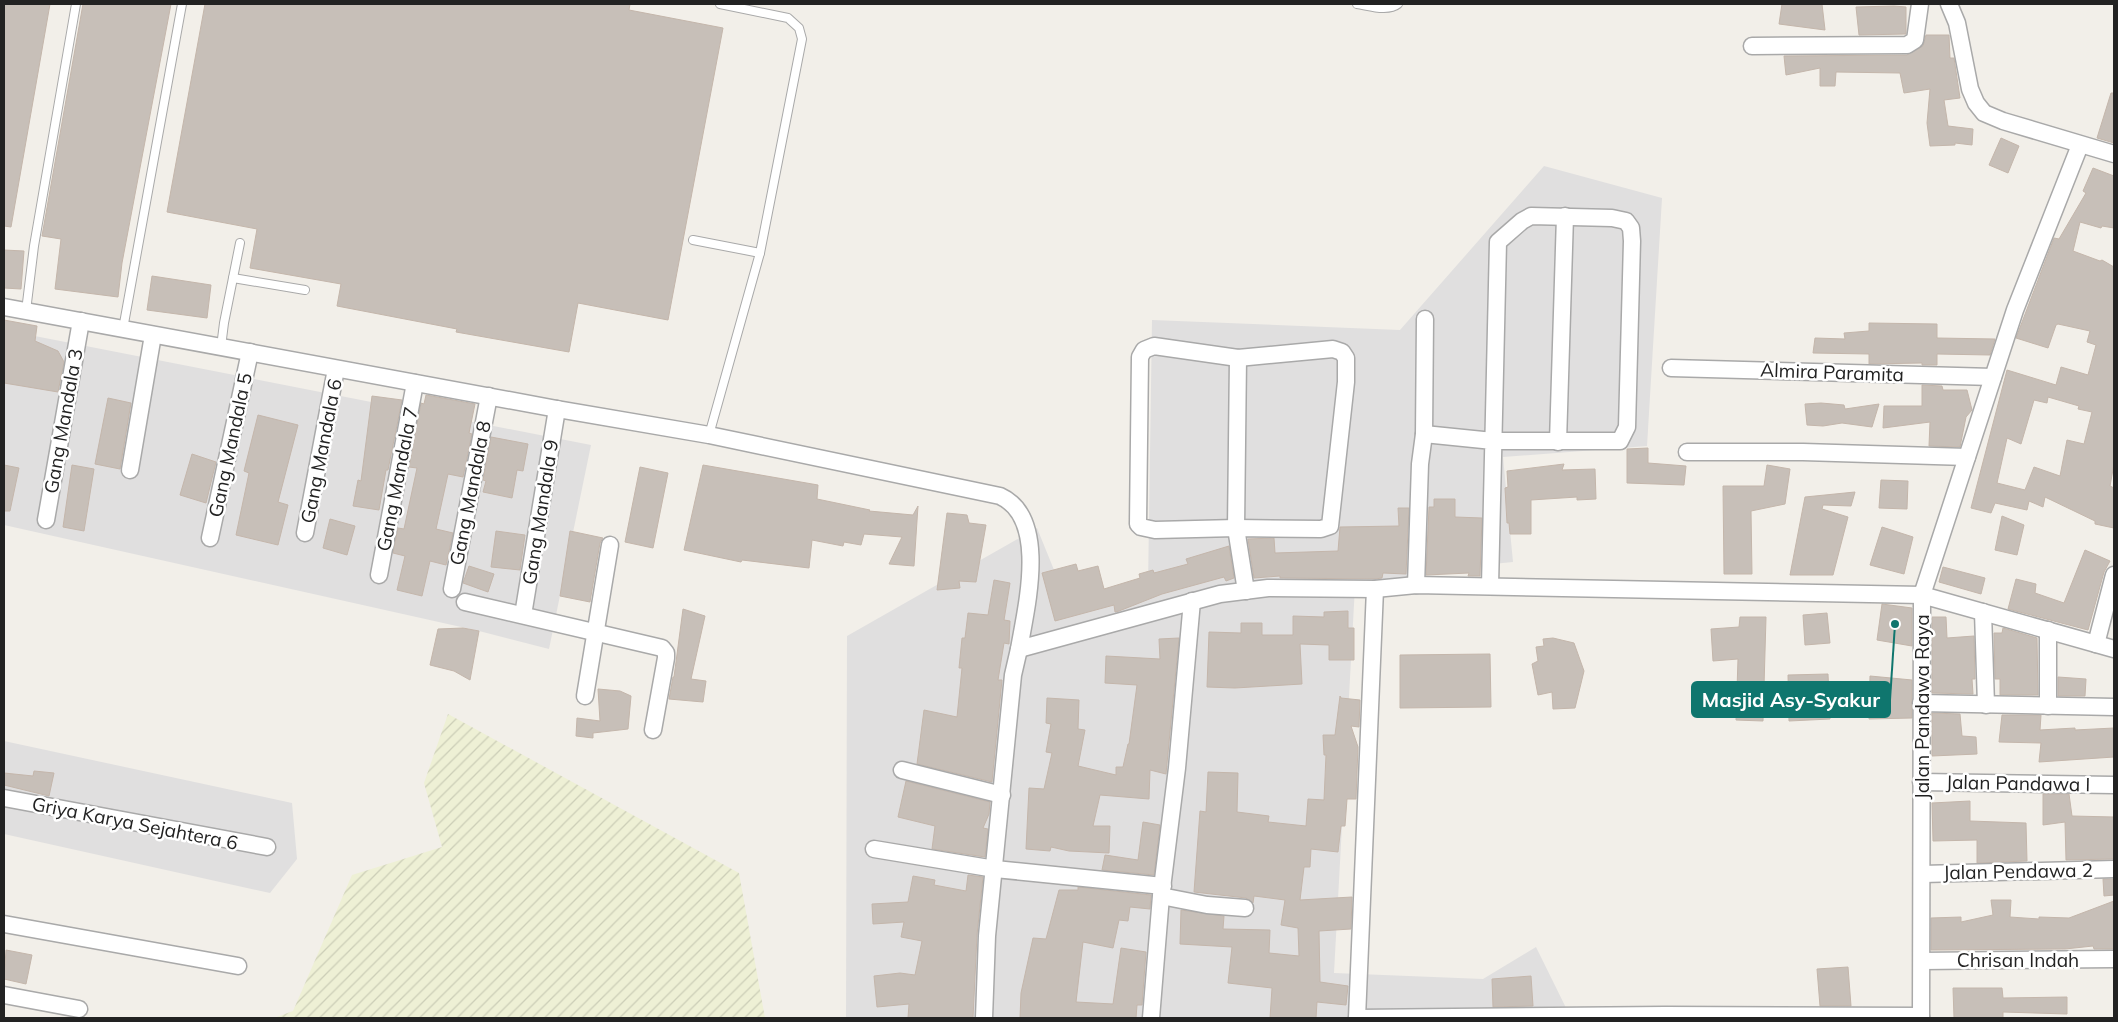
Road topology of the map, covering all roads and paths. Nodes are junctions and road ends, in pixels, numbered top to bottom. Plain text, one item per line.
1 (76, 4) edge
2 (182, 4) edge
3 (720, 4) edge
4 (1358, 4) edge
5 (1398, 4) edge
6 (1920, 4) edge
7 (1948, 4) edge
8 (1752, 46) dead end
9 (2080, 145) junction
10 (2114, 154) edge
11 (1565, 216) junction
12 (693, 240) dead end
13 (240, 243) dead end
14 (760, 254) junction
15 (233, 278) junction
16 (305, 290) dead end
17 (4, 307) edge
18 (26, 311) junction
19 (1424, 319) dead end
20 (81, 321) junction
21 (123, 329) junction
22 (153, 334) junction
23 (221, 347) junction
24 (250, 352) junction
25 (1238, 358) junction
26 (336, 368) junction
27 (1671, 368) dead end
28 (1993, 377) junction
29 (415, 383) junction
30 (489, 396) junction
31 (556, 409) junction
32 (1424, 434) junction
33 (709, 435) junction
34 (1493, 441) junction
35 (1558, 442) junction
36 (1687, 452) dead end
37 (1967, 457) junction
38 (130, 470) dead end
39 (46, 520) dead end
40 (1236, 528) junction
41 (305, 533) dead end
42 (210, 538) dead end
43 (610, 544) dead end
44 (379, 575) dead end
45 (2114, 575) edge
46 (1416, 585) junction
47 (1490, 586) junction
48 (452, 589) dead end
49 (1375, 589) junction
50 (1246, 591) junction
51 (1922, 595) junction
52 (1192, 601) junction
53 (465, 602) dead end
54 (1983, 612) junction
55 (523, 615) junction
56 (2048, 630) junction
57 (595, 631) junction
58 (2096, 644) junction
59 (1019, 649) junction
60 (2114, 649) edge
61 (585, 696) dead end
62 (1922, 703) junction
63 (1986, 705) junction
64 (2048, 706) junction
65 (2114, 707) edge
66 (653, 730) dead end
67 (902, 770) dead end
68 (1921, 782) junction
69 (2114, 785) edge
70 (1002, 795) junction
71 (4, 798) edge
72 (267, 847) dead end
73 (874, 849) dead end
74 (995, 868) junction
75 (2114, 869) edge
76 (1923, 874) junction
77 (1162, 891) junction
78 (1245, 908) dead end
79 (4, 924) edge
80 (2114, 959) edge
81 (1922, 961) junction
82 (238, 966) dead end
83 (4, 995) edge
84 (79, 1009) dead end
85 (1921, 1017) edge
86 (984, 1018) edge
87 (1150, 1018) edge
88 (1357, 1018) edge

1 - 18 lane
2 - 21 lane
3 - 14 lane
4 - 5 lane
6 - 8 street
7 - 9 street
9 - 10 street
9 - 28 street
11 - 34 street
11 - 35 street
11 - 35 street
12 - 14 lane
13 - 15 lane
14 - 33 lane
15 - 16 lane
15 - 23 lane
17 - 18 street
18 - 20 street
19 - 32 street
20 - 21 street
20 - 39 street, Gang Mandala 3
21 - 22 street
22 - 23 street
22 - 38 street
23 - 24 street
24 - 26 street
24 - 42 street, Gang Mandala 5
25 - 40 street
25 - 40 street
25 - 40 street
26 - 29 street
26 - 41 street, Gang Mandala 6
27 - 28 street, Almira Paramita
28 - 37 street
29 - 30 street
29 - 44 street, Gang Mandala 7
30 - 31 street
30 - 48 street, Gang Mandala 8
31 - 33 street
31 - 55 street, Gang Mandala 9
32 - 34 street
32 - 46 street
33 - 59 street
34 - 35 street
34 - 47 street
36 - 37 street
37 - 51 street
40 - 50 street
43 - 57 street
45 - 58 street
46 - 47 street
46 - 49 street
47 - 51 street
49 - 50 street
49 - 88 street
50 - 52 street
51 - 54 street, Jalan Pandawa Raya
51 - 62 street, Jalan Pandawa Raya
52 - 59 street
52 - 77 street
53 - 55 street
54 - 56 street, Jalan Pandawa Raya
54 - 63 street
55 - 57 street
56 - 58 street, Jalan Pandawa Raya
56 - 64 street
57 - 61 street
57 - 66 street
58 - 60 street, Jalan Pandawa Raya
59 - 70 street
62 - 63 street
62 - 68 street, Jalan Pandawa Raya
63 - 64 street
64 - 65 street
67 - 70 street
68 - 69 street, Jalan Pandawa I
68 - 76 street, Jalan Pandawa Raya
70 - 74 street
71 - 72 street, Griya Karya Sejahtera 6
73 - 74 street
74 - 77 street
74 - 86 street
75 - 76 street, Jalan Pendawa 2
76 - 81 street, Jalan Pandawa Raya
77 - 78 street
77 - 87 street
79 - 82 street
80 - 81 street, Chrisan Indah
81 - 85 street, Jalan Pandawa Raya
83 - 84 street
85 - 88 street

